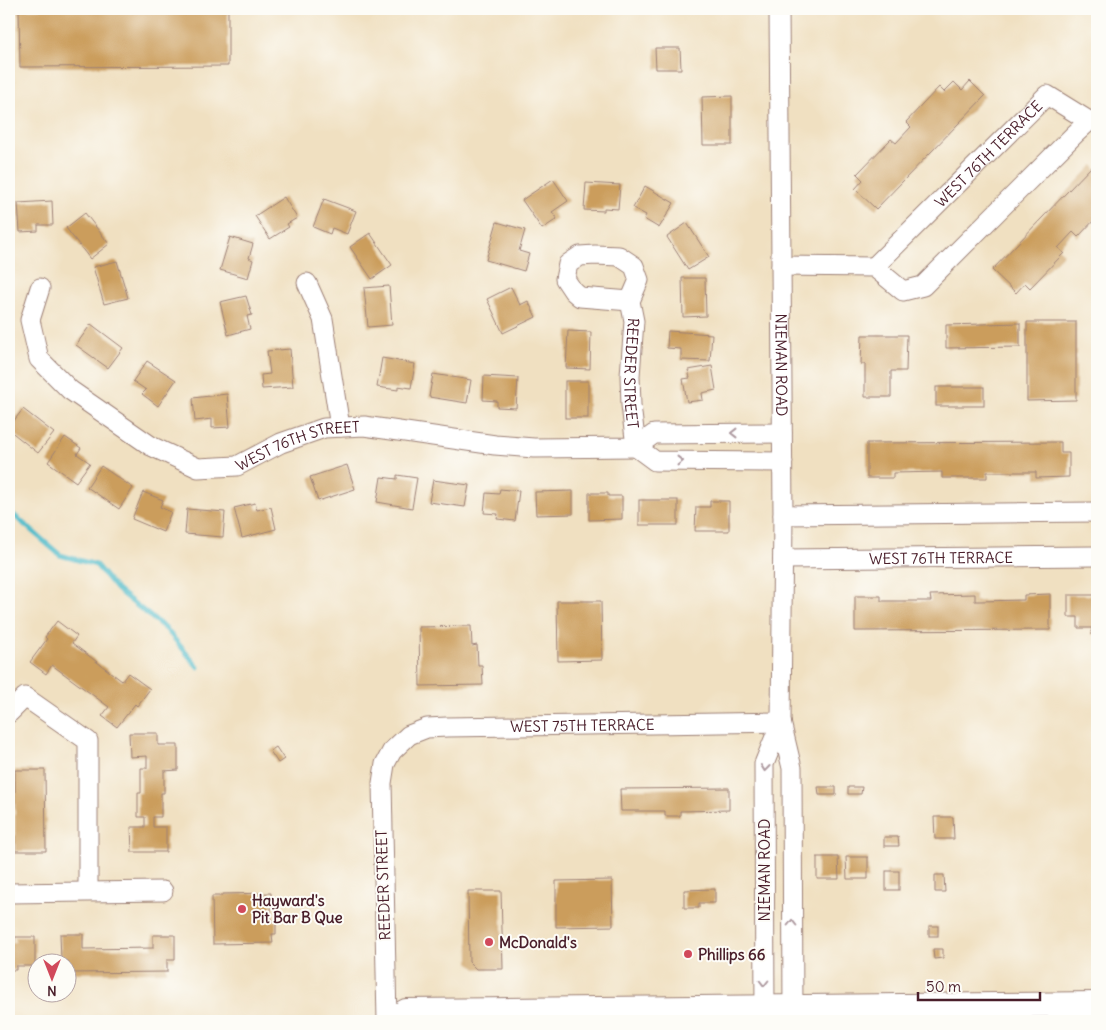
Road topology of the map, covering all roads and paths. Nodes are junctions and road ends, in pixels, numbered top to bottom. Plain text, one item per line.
1 (779, 9) edge
2 (1093, 121) edge
3 (781, 266) junction
4 (874, 267) junction
5 (307, 283) dead end
6 (40, 288) dead end
7 (630, 301) dead end
8 (340, 427) junction
9 (782, 433) junction
10 (636, 447) junction
11 (782, 462) junction
12 (1097, 512) edge
13 (783, 515) junction
14 (1097, 556) edge
15 (783, 560) junction
16 (9, 713) edge
17 (781, 722) junction
18 (392, 750) joint
19 (88, 891) junction
20 (162, 891) dead end
21 (9, 892) edge
22 (1097, 1004) edge
23 (764, 1014) edge
24 (793, 1014) edge
25 (387, 1021) edge
26 (391, 1021) edge

1 - 3 street, NIEMAN ROAD
2 - 4 street, WEST 76TH TERRACE
2 - 4 street, WEST 76TH TERRACE
3 - 4 street
3 - 9 street, NIEMAN ROAD
5 - 8 street
6 - 8 street, WEST 76TH STREET
7 - 10 street, REEDER STREET
8 - 10 street, WEST 76TH STREET
9 -> 10 street
9 - 11 street, NIEMAN ROAD
10 -> 11 street
11 - 13 street, NIEMAN ROAD
12 - 13 street
13 - 15 street, NIEMAN ROAD
14 - 15 street, WEST 76TH TERRACE
15 - 17 street, NIEMAN ROAD
16 - 19 street
17 - 18 street, WEST 75TH TERRACE
17 -> 23 street, NIEMAN ROAD
24 -> 17 street, NIEMAN ROAD
18 - 25 street, REEDER STREET
19 - 20 street
19 - 21 street
22 - 24 main road
23 - 24 main road
23 - 26 main road

